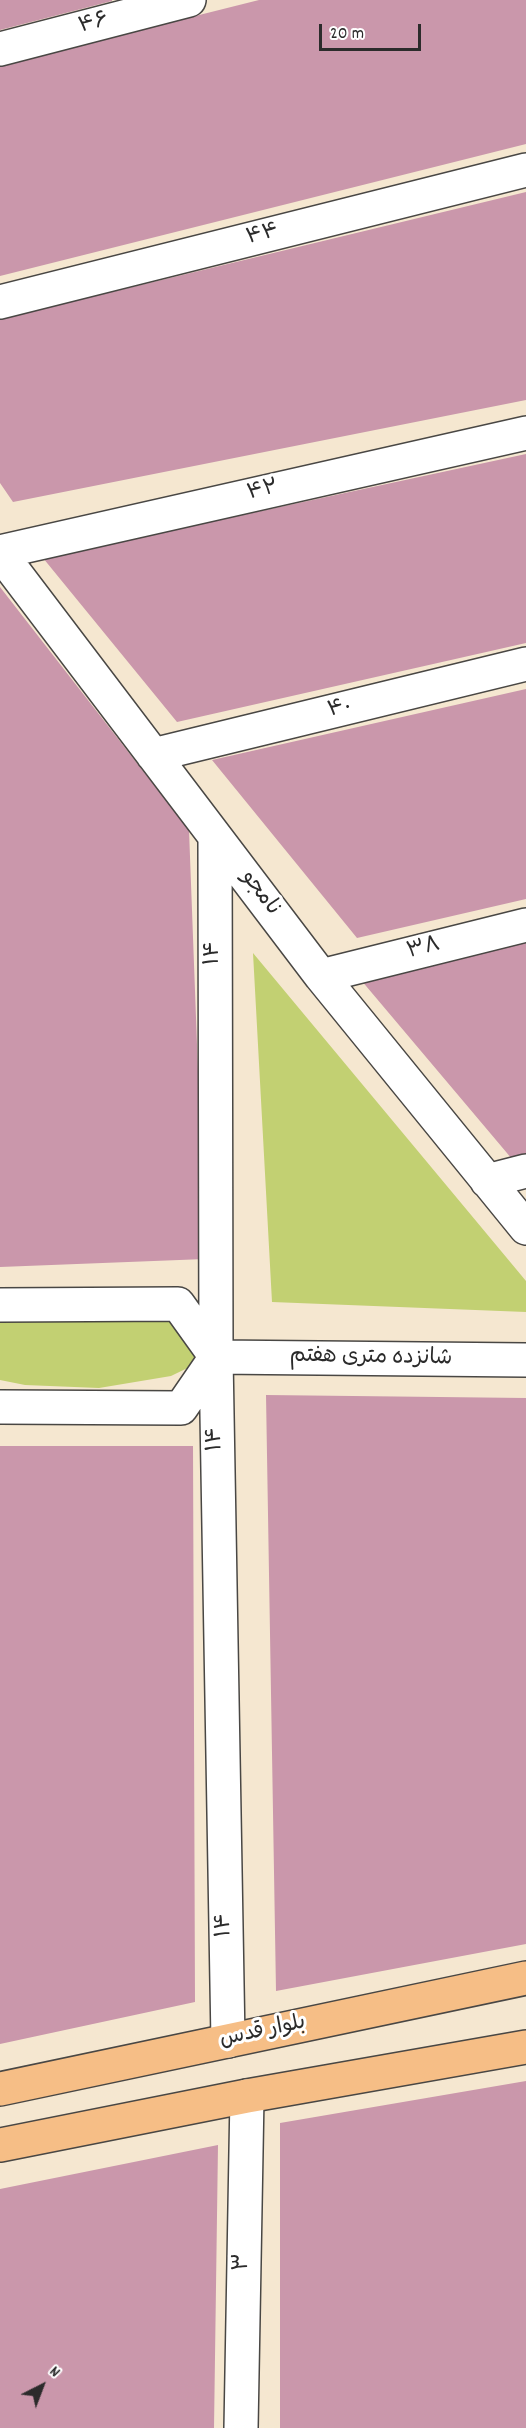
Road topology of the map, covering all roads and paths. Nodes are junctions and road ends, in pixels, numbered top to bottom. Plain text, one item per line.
1 (189, 0) edge
2 (0, 49) edge
3 (526, 170) edge
4 (0, 302) edge
5 (526, 433) edge
6 (0, 552) edge
7 (526, 664) edge
8 (153, 755) junction
9 (215, 837) junction
10 (526, 925) edge
11 (321, 976) junction
12 (526, 1171) edge
13 (487, 1181) junction
14 (526, 1228) edge
15 (0, 1305) edge
16 (216, 1357) junction
17 (526, 1360) edge
18 (0, 1407) edge
19 (526, 1978) edge
20 (228, 2041) junction
21 (526, 2047) edge
22 (0, 2089) edge
23 (247, 2096) junction
24 (0, 2145) edge
25 (241, 2428) edge

1 - 2 street, ۴۶
3 - 4 street, ۴۴
5 - 6 street, ۴۲
6 - 8 street, نامجو
7 - 8 street, ۴۰
8 - 9 street, نامجو
9 - 11 street, نامجو
9 - 16 street, ۱۴
10 - 11 street, ۳۸
11 - 13 street, نامجو
12 - 13 street
13 - 14 street, نامجو
15 - 16 street
16 - 17 street, شانزده متری هفتم
16 - 18 street
16 - 20 street, ۱۴
19 - 20 main road, بلوار قدس
20 - 22 main road, بلوار قدس
21 - 23 main road
23 - 24 main road
23 - 25 street, ۳

